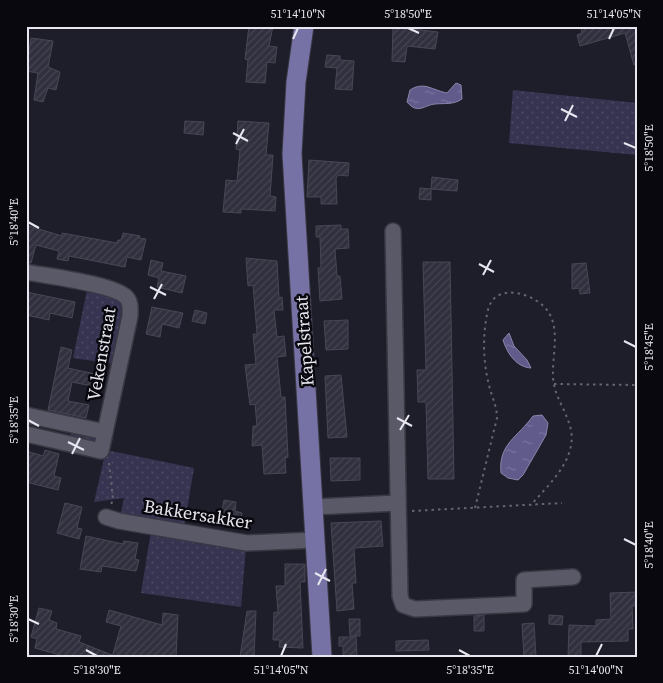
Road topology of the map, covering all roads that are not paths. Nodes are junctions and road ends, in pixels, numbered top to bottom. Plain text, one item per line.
1 (304, 26) edge
2 (393, 231) dead end
3 (26, 272) edge
4 (26, 415) edge
5 (105, 432) junction
6 (26, 434) edge
7 (313, 507) junction
8 (398, 507) junction
9 (106, 517) road end
10 (315, 540) junction
11 (572, 577) dead end
12 (322, 657) edge

1 - 7 main road, Kapelstraat
2 - 8 street
3 - 5 street, Vekenstraat
4 - 5 street
5 - 6 street, Vekenstraat
7 - 8 street
7 - 10 main road, Kapelstraat
8 - 11 street
9 - 10 street, Bakkersakker
10 - 12 main road, Kapelstraat

